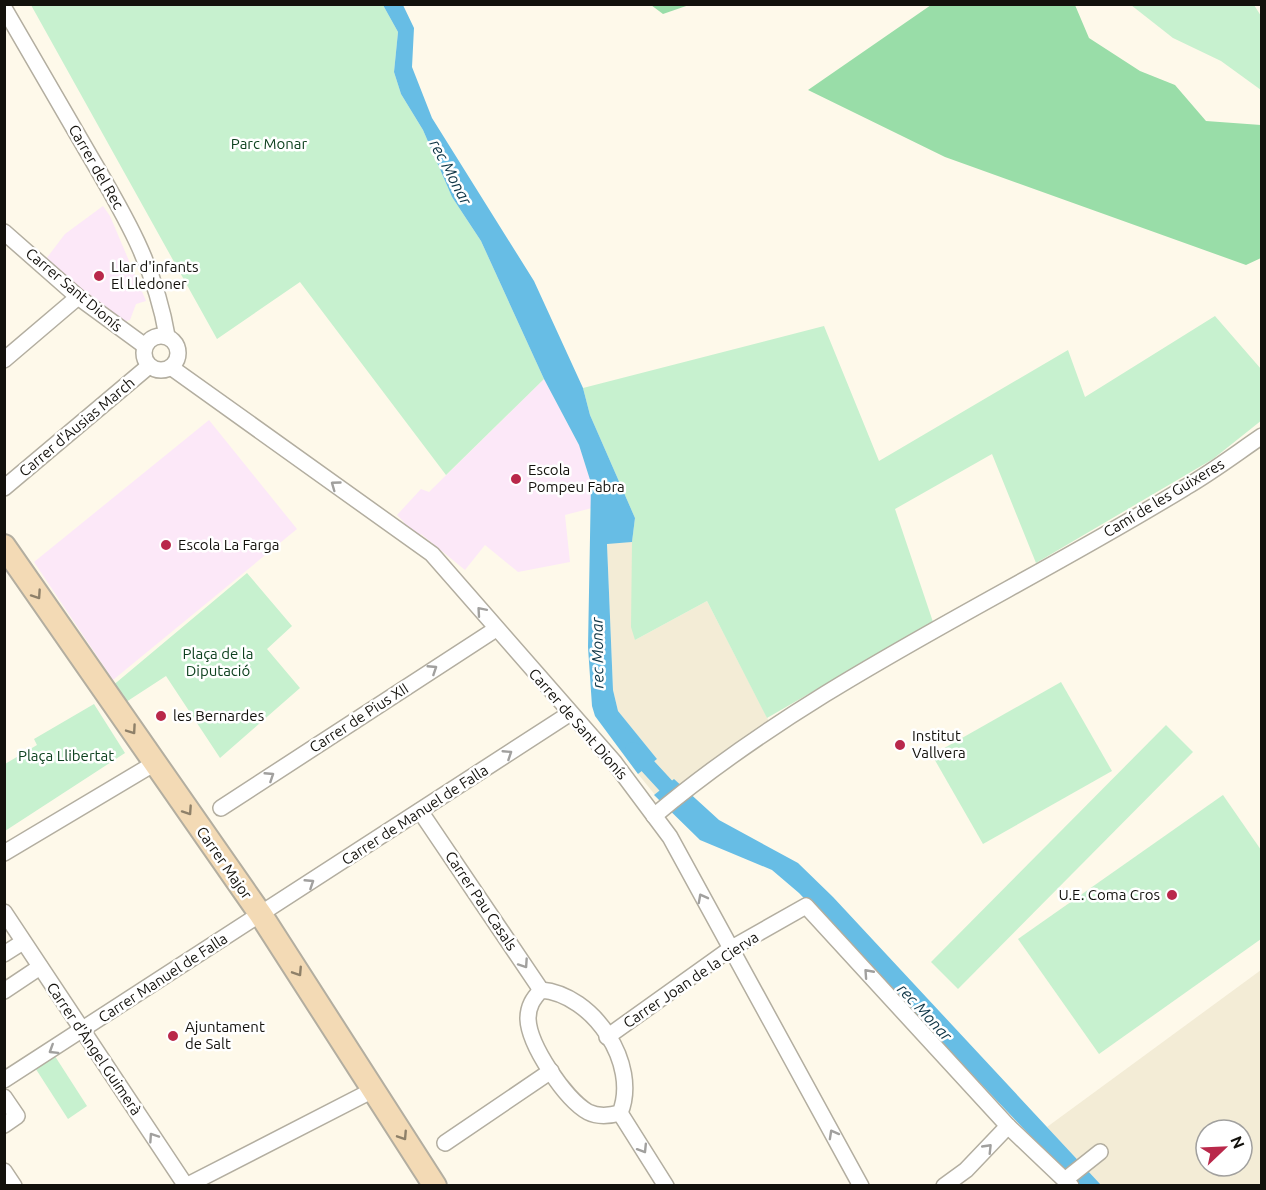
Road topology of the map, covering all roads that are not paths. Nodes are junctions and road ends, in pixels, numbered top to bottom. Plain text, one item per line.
1 (4, 8) edge
2 (6, 236) edge
3 (78, 297) junction
4 (167, 336) junction
5 (145, 346) junction
6 (4, 360) edge
7 (149, 366) junction
8 (172, 368) junction
9 (1262, 436) edge
10 (4, 489) edge
11 (4, 546) edge
12 (496, 629) junction
13 (570, 714) junction
14 (155, 763) junction
15 (221, 808) dead end
16 (420, 811) junction
17 (658, 813) junction
18 (4, 853) edge
19 (4, 912) edge
20 (261, 915) junction
21 (23, 942) junction
22 (730, 949) junction
23 (4, 954) edge
24 (40, 967) junction
25 (541, 990) junction
26 (4, 991) edge
27 (81, 1031) junction
28 (607, 1037) junction
29 (551, 1071) junction
30 (4, 1080) edge
31 (373, 1090) junction
32 (4, 1096) edge
33 (620, 1113) junction
34 (4, 1125) edge
35 (1008, 1126) junction
36 (446, 1143) dead end
37 (1100, 1152) dead end
38 (4, 1171) edge
39 (1069, 1182) edge
40 (14, 1185) edge
41 (186, 1185) edge
42 (435, 1185) edge
43 (666, 1185) edge
44 (861, 1185) edge
45 (944, 1185) edge

1 - 4 street, Carrer del Rec
2 - 3 street, Carrer Sant Dionís
3 - 5 street, Carrer Sant Dionís
3 - 6 street
4 - 5 street
4 - 8 street
5 - 7 street
7 - 8 street
7 - 10 street, Carrer d'Ausias March
12 -> 8 street, Carrer de Sant Dionís
9 - 17 street, Camí de les Guixeres
11 -> 14 street, Carrer Major
12 - 13 street, Carrer de Sant Dionís
15 -> 12 street, Carrer de Pius XII
16 -> 13 street, Carrer de Manuel de Falla
13 - 17 street, Carrer de Sant Dionís
14 - 18 street
14 -> 20 street, Carrer Major
20 -> 16 street, Carrer de Manuel de Falla
16 -> 25 street, Carrer Pau Casals
22 -> 17 street, Carrer de Sant Dionís
19 - 21 street, Carrer d'Àngel Guimerà
20 - 27 street, Carrer Manuel de Falla
20 -> 31 street, Carrer Major
21 - 23 street
21 - 24 street, Carrer d'Àngel Guimerà
22 - 28 street, Carrer Joan de la Cierva
35 -> 22 street, Carrer Joan de la Cierva
44 -> 22 street, Carrer de Sant Dionís
24 - 26 street
24 - 27 street, Carrer d'Àngel Guimerà
25 - 28 street
25 - 29 street
27 -> 30 street, Carrer Manuel de Falla
41 -> 27 street, Carrer d'Àngel Guimerà
28 - 33 street
29 - 33 street
29 - 36 street
31 - 41 street
31 -> 42 street, Carrer Major
32 - 34 street
33 -> 43 street
35 - 39 street
45 -> 35 street
37 - 39 street
38 - 40 street

